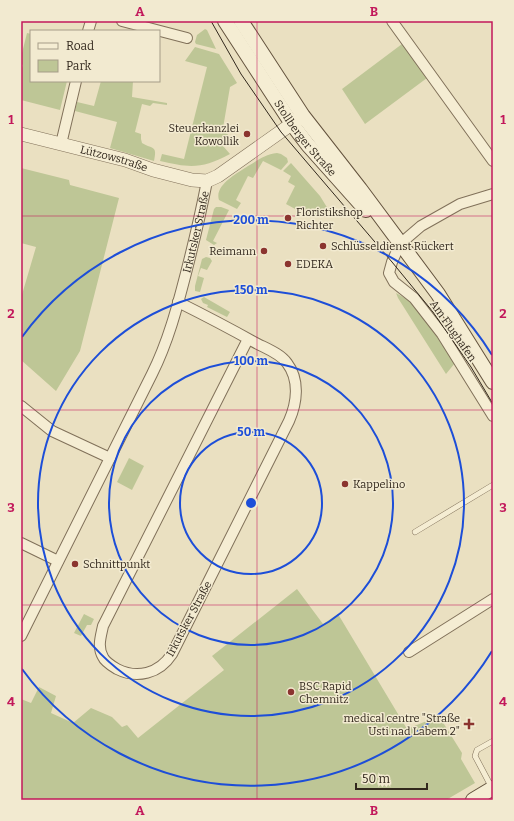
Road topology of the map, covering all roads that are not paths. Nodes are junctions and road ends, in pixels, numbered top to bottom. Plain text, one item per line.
1 (122, 21) edge
2 (224, 21) edge
3 (241, 21) edge
4 (392, 21) edge
5 (156, 30) edge
6 (160, 31) edge
7 (187, 38) dead end
8 (76, 82) edge
9 (303, 116) junction
10 (292, 124) junction
11 (21, 134) edge
12 (61, 144) junction
13 (493, 161) edge
14 (207, 181) junction
15 (493, 194) edge
16 (400, 244) junction
17 (178, 302) junction
18 (248, 338) junction
19 (493, 382) edge
20 (21, 406) edge
21 (493, 416) edge
22 (110, 458) junction
23 (493, 485) edge
24 (415, 532) dead end
25 (21, 543) edge
26 (58, 561) junction
27 (493, 599) edge
28 (21, 636) edge
29 (409, 652) dead end
30 (493, 741) edge
31 (493, 788) edge
32 (474, 800) edge

1 - 5 street
2 - 10 main road, Stollberger Straße
3 - 9 main road, Stollberger Straße
4 - 13 street
6 - 7 street
8 - 12 street
9 - 10 street, Irkutsker Straße
9 - 16 main road, Stollberger Straße
10 - 14 street, Irkutsker Straße
10 - 16 main road, Stollberger Straße
11 - 12 street, Lützowstraße
12 - 14 street, Lützowstraße
14 - 17 street, Irkutsker Straße
15 - 16 street
16 - 19 main road, Stollberger Straße
16 - 21 street, Am Flughafen
17 - 18 street, Irkutsker Straße
17 - 22 street, Irkutsker Straße
18 - 18 street, Irkutsker Straße
20 - 22 street
22 - 26 street, Irkutsker Straße
23 - 24 lane
25 - 26 street
26 - 28 street, Irkutsker Straße
27 - 29 street
30 - 31 lane
31 - 32 main road

